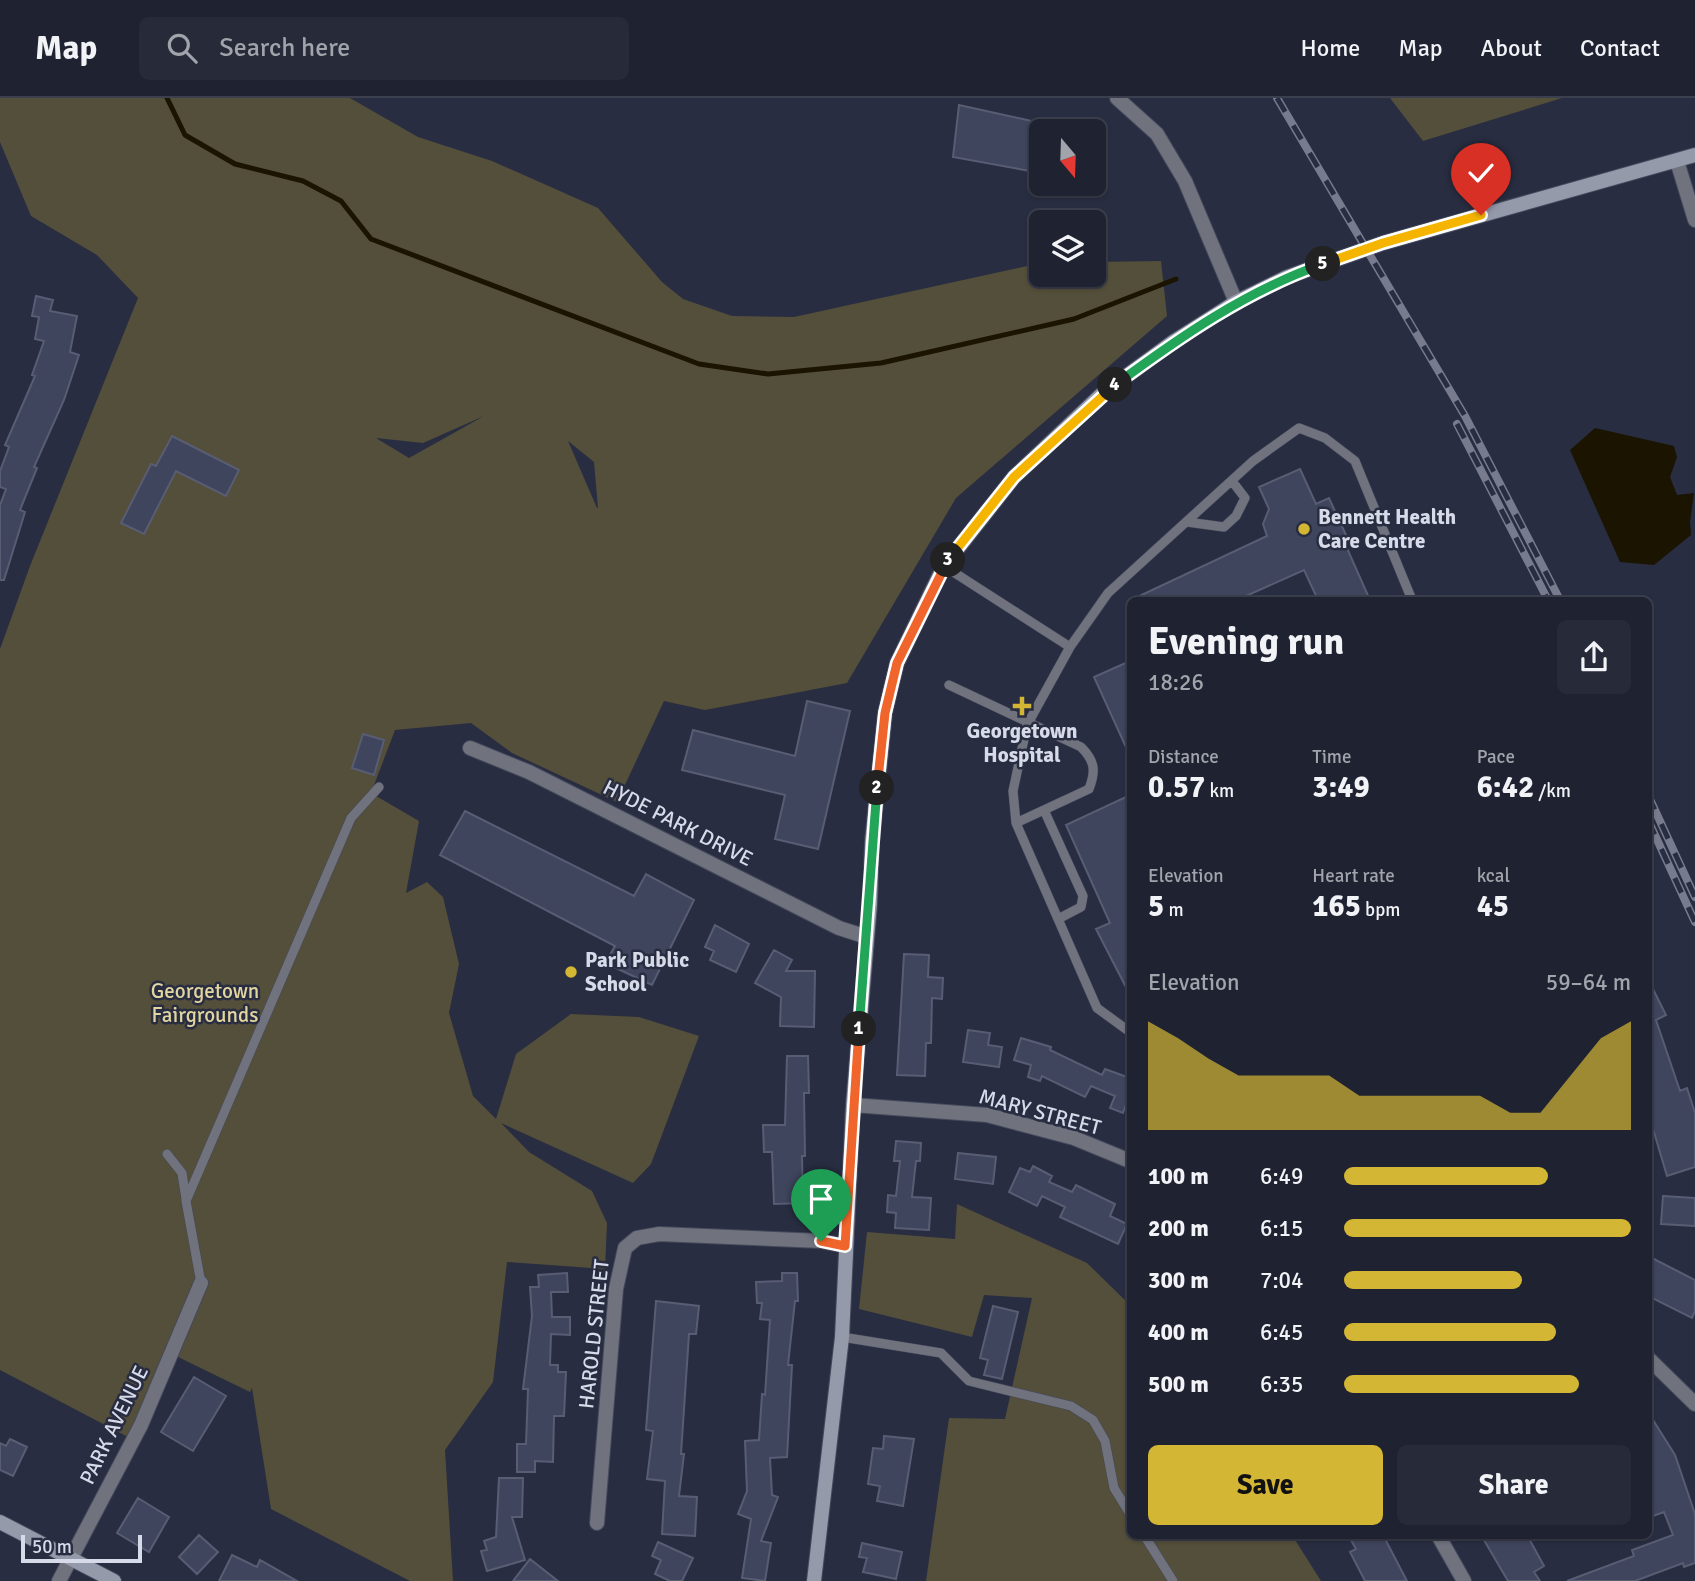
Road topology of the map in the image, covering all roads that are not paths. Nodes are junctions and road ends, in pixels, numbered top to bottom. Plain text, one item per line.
1 (1117, 98) edge
2 (1695, 155) edge
3 (1677, 161) junction
4 (1695, 220) edge
5 (1236, 302) junction
6 (1232, 481) junction
7 (1187, 522) junction
8 (944, 566) junction
9 (1411, 597) edge
10 (1070, 647) junction
11 (948, 685) dead end
12 (1029, 721) junction
13 (470, 748) dead end
14 (379, 787) dead end
15 (1044, 810) junction
16 (1016, 823) junction
17 (1058, 919) junction
18 (867, 936) junction
19 (1127, 1019) edge
20 (1118, 1023) junction
21 (1127, 1030) edge
22 (853, 1105) junction
23 (167, 1154) dead end
24 (1127, 1160) edge
25 (186, 1201) junction
26 (845, 1246) junction
27 (201, 1283) joint
28 (842, 1338) junction
29 (1652, 1362) edge
30 (1695, 1404) edge
31 (1127, 1509) edge
32 (0, 1522) edge
33 (597, 1523) dead end
34 (1147, 1539) edge
35 (1440, 1539) edge
36 (70, 1561) junction
37 (59, 1581) edge
38 (114, 1581) edge
39 (814, 1581) edge
40 (1173, 1581) edge
41 (1464, 1581) edge

1 - 5 street
2 - 3 street
3 - 4 street
3 - 5 street
5 - 8 street
6 - 7 lane
6 - 7 lane
6 - 9 lane
7 - 10 lane
8 - 10 lane
8 - 18 street
10 - 12 lane
11 - 12 lane
12 - 15 lane
12 - 16 lane
13 - 18 street, HYDE PARK DRIVE
14 - 25 lane
15 - 16 lane
15 - 17 lane
16 - 17 lane
17 - 20 lane
18 - 22 street
19 - 20 lane
20 - 21 lane
22 - 24 street, MARY STREET
22 - 26 street
23 - 25 lane
25 - 27 lane
26 - 28 street
26 - 33 street, HAROLD STREET
27 - 36 street, PARK AVENUE
28 - 31 lane
28 - 39 street
29 - 30 street
32 - 36 street
34 - 40 lane
35 - 41 street
36 - 37 street, PARK AVENUE
36 - 38 street

